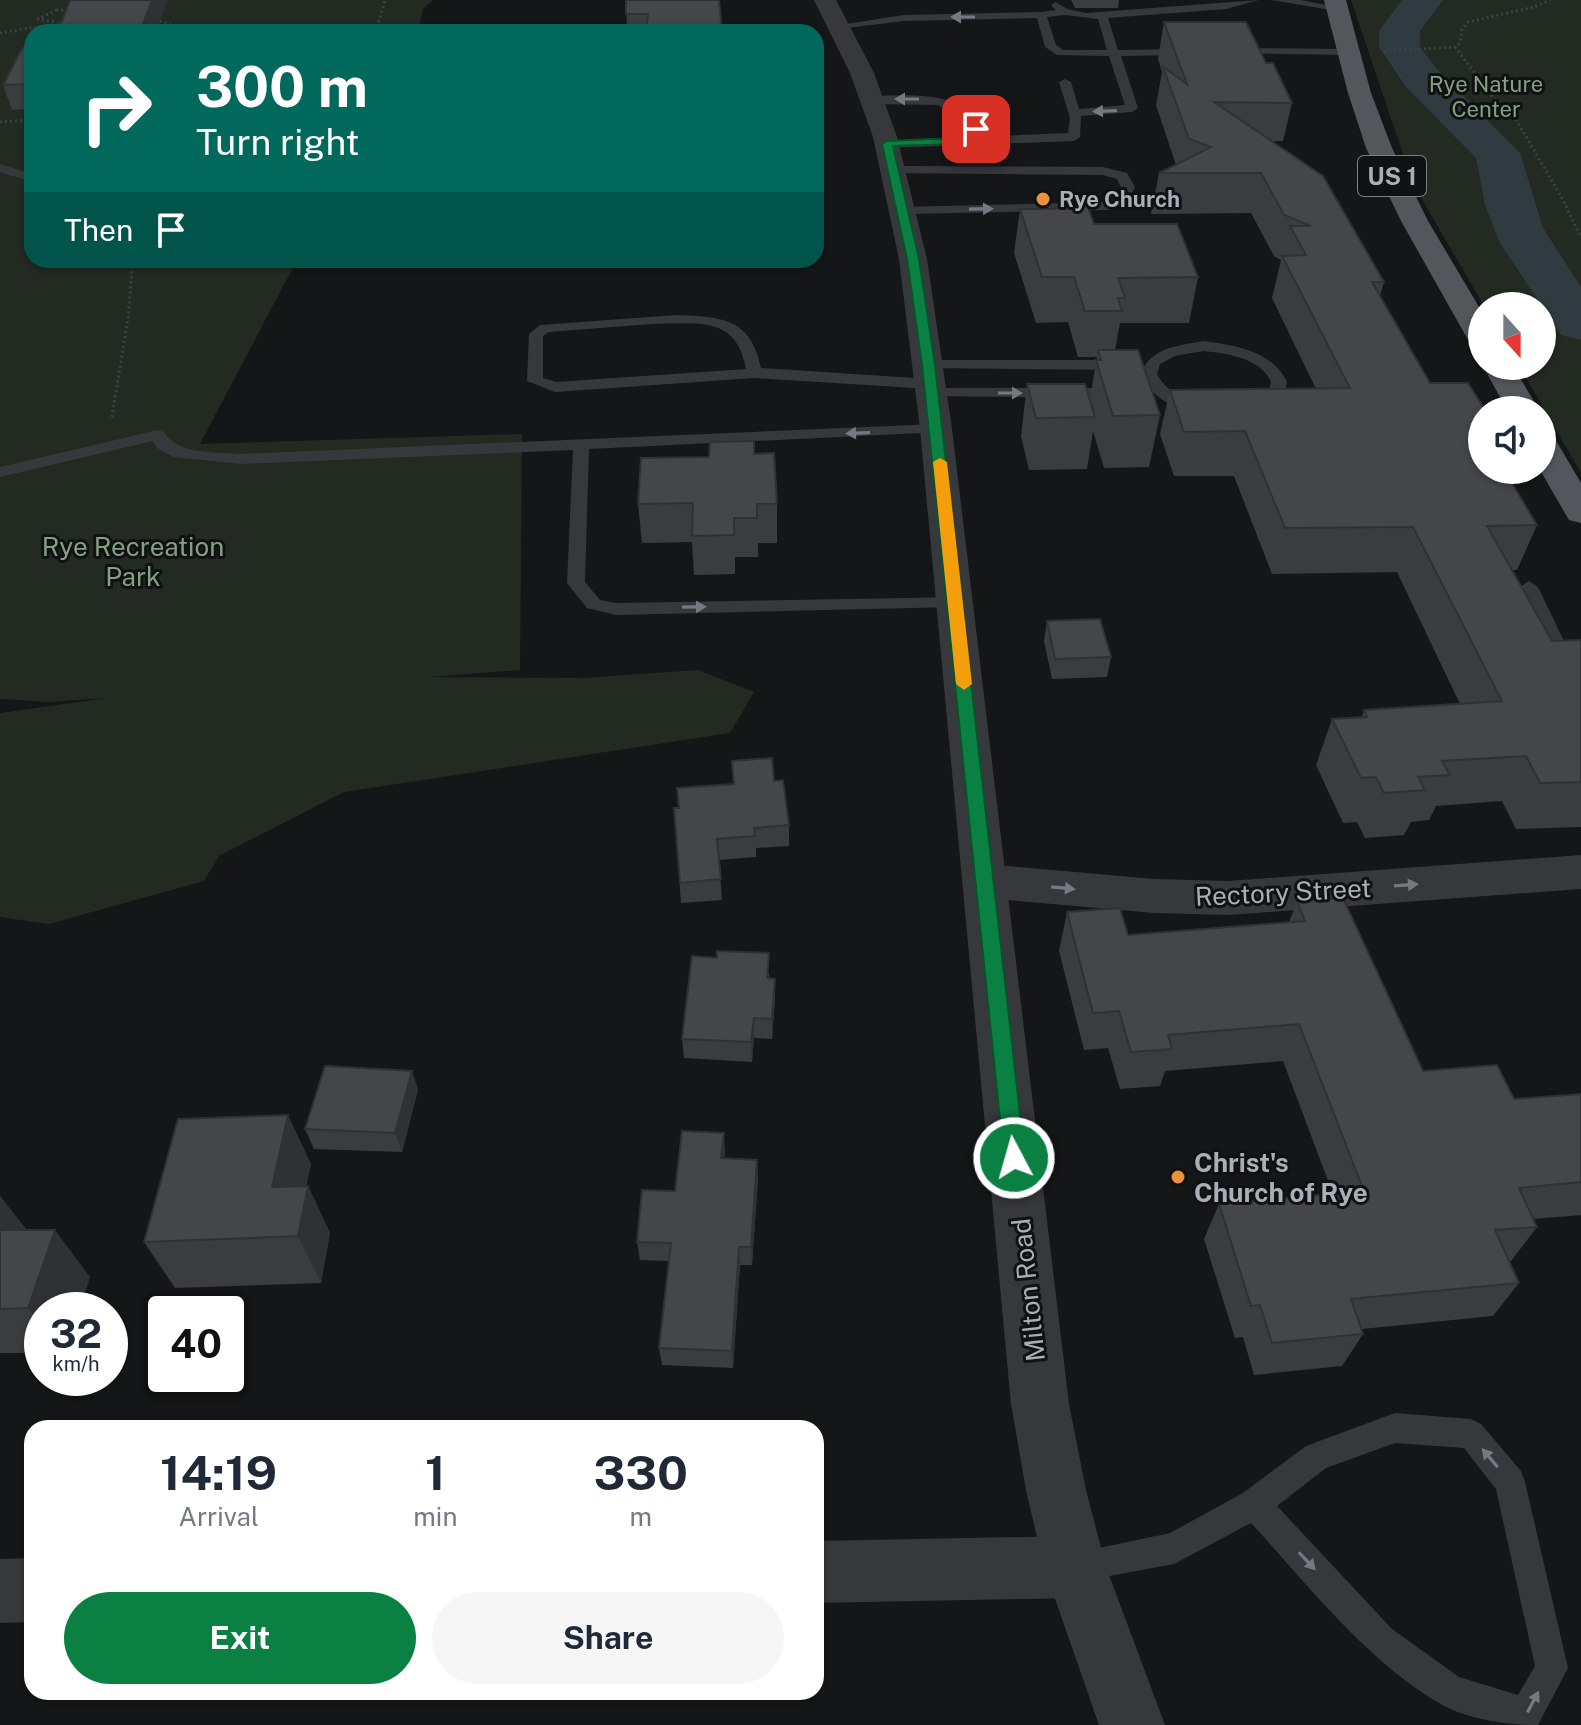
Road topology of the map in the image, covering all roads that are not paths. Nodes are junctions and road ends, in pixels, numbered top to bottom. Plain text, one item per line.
1 (988, 0) edge
2 (1053, 0) edge
3 (1254, 0) edge
4 (1276, 0) edge
5 (1336, 4) edge
6 (1065, 12) junction
7 (832, 13) edge
8 (1041, 15) junction
9 (994, 16) junction
10 (1102, 16) junction
11 (1222, 51) edge
12 (1206, 52) edge
13 (1347, 52) junction
14 (1114, 53) junction
15 (1065, 82) dead end
16 (872, 100) junction
17 (1074, 113) junction
18 (962, 141) junction
19 (890, 157) junction
20 (0, 168) edge
21 (24, 176) edge
22 (903, 210) junction
23 (1468, 313) edge
24 (1126, 365) junction
25 (1152, 365) junction
26 (754, 373) junction
27 (932, 393) junction
28 (1135, 393) junction
29 (1161, 393) junction
30 (581, 445) junction
31 (1556, 469) edge
32 (0, 472) edge
33 (1581, 513) edge
34 (1529, 587) dead end
35 (955, 601) junction
36 (1581, 674) edge
37 (1581, 872) edge
38 (985, 881) junction
39 (1254, 1504) junction
40 (1075, 1567) junction
41 (824, 1572) edge
42 (24, 1590) edge
43 (0, 1591) edge
44 (1132, 1725) edge

1 - 9 lane
2 - 6 lane
3 - 10 lane
4 - 5 lane
5 - 13 main road, US 1
6 - 8 lane
6 - 10 lane
9 -> 7 lane
7 - 16 street, Milton Road
8 - 9 lane
8 - 14 lane
10 - 14 lane
11 - 13 lane
12 - 14 lane
13 - 23 main road, US 1
14 -> 17 lane
15 - 17 lane
18 -> 16 lane
16 - 19 street, Milton Road
17 - 18 lane
18 - 19 lane
19 - 22 street, Milton Road
22 -> 19 lane
20 - 21 lane
22 - 27 street, Milton Road
24 - 25 lane
24 - 27 lane
24 - 28 lane
25 - 29 lane
25 - 29 lane
26 - 26 lane
26 - 27 lane
27 -> 28 lane
27 -> 30 lane
27 - 35 street, Milton Road
28 - 29 lane
30 - 32 lane
30 -> 35 lane
31 - 33 main road
34 - 36 lane
35 - 38 street, Milton Road
38 -> 37 street, Rectory Street
38 - 40 street, Milton Road
39 -> 39 lane
39 - 40 lane
40 - 41 street
40 - 44 street, Milton Road
42 - 43 street

